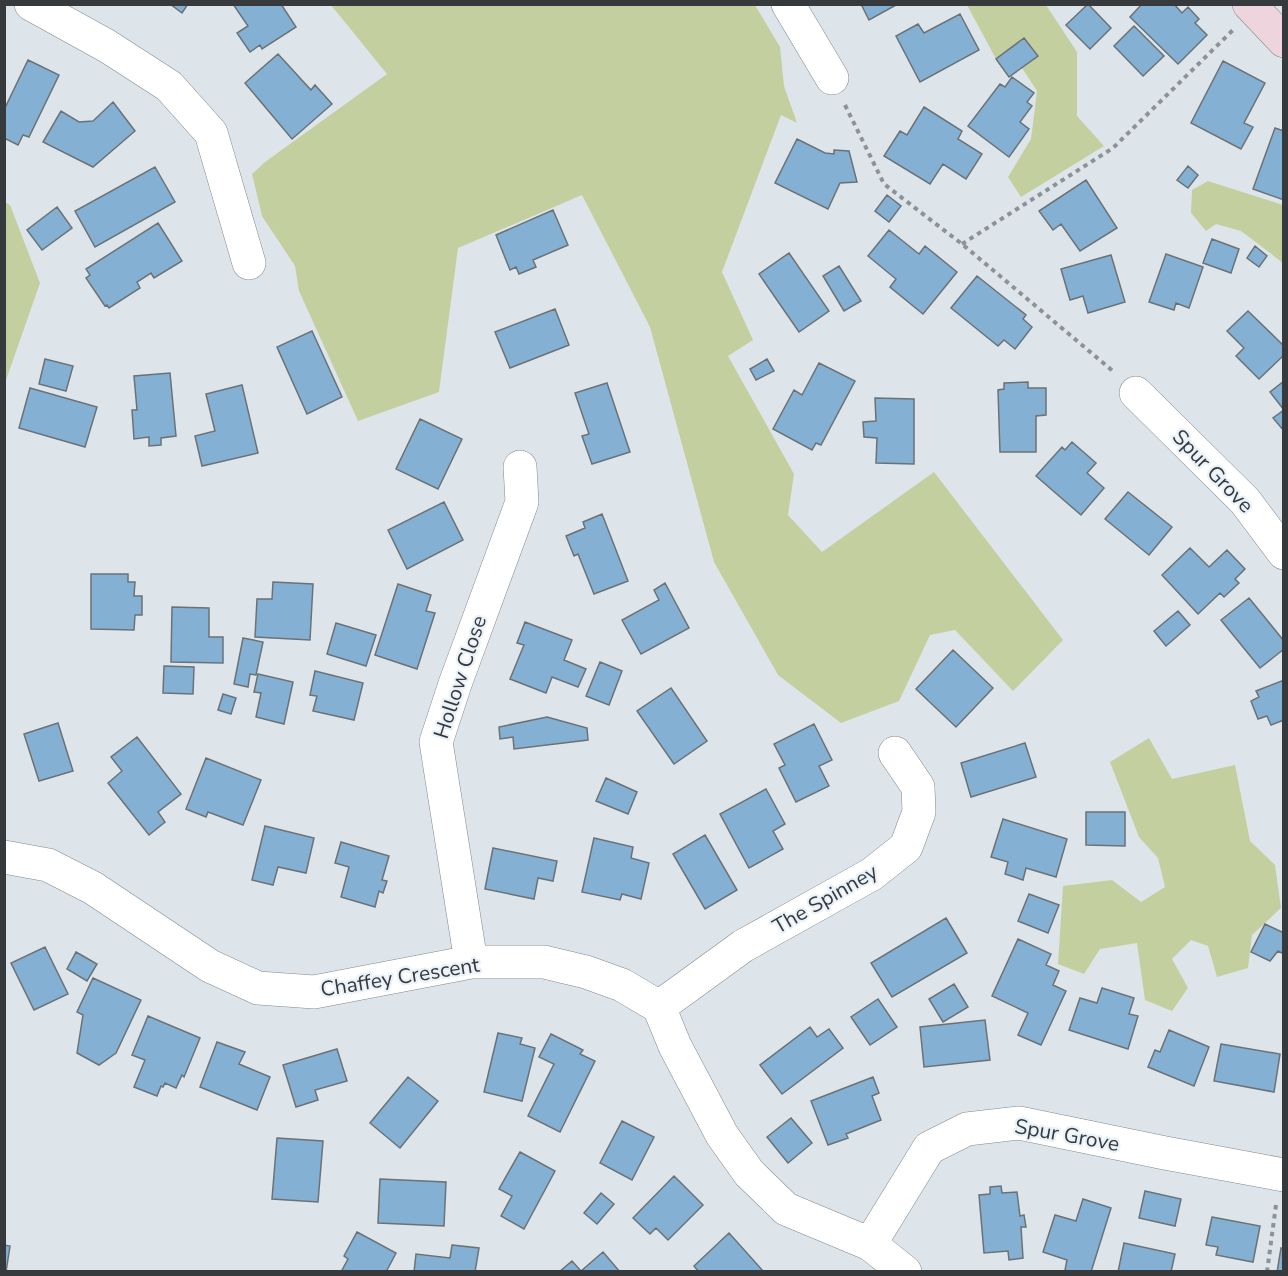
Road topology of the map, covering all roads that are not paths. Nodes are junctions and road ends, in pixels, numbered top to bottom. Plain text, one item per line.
1 (31, 4) edge
2 (788, 4) edge
3 (1251, 7) edge
4 (1284, 40) edge
5 (832, 78) road end
6 (249, 263) dead end
7 (1136, 393) road end
8 (520, 467) dead end
9 (1284, 553) edge
10 (895, 753) dead end
11 (4, 857) edge
12 (471, 963) junction
13 (659, 1007) junction
14 (1282, 1175) edge
15 (870, 1244) junction
16 (905, 1272) edge

1 - 6 street
2 - 5 street
3 - 4 street
7 - 9 street, Spur Grove
8 - 12 street, Hollow Close
10 - 13 street, The Spinney
11 - 12 street, Chaffey Crescent
12 - 13 street, Chaffey Crescent
13 - 15 street
14 - 15 street, Spur Grove
15 - 16 street

